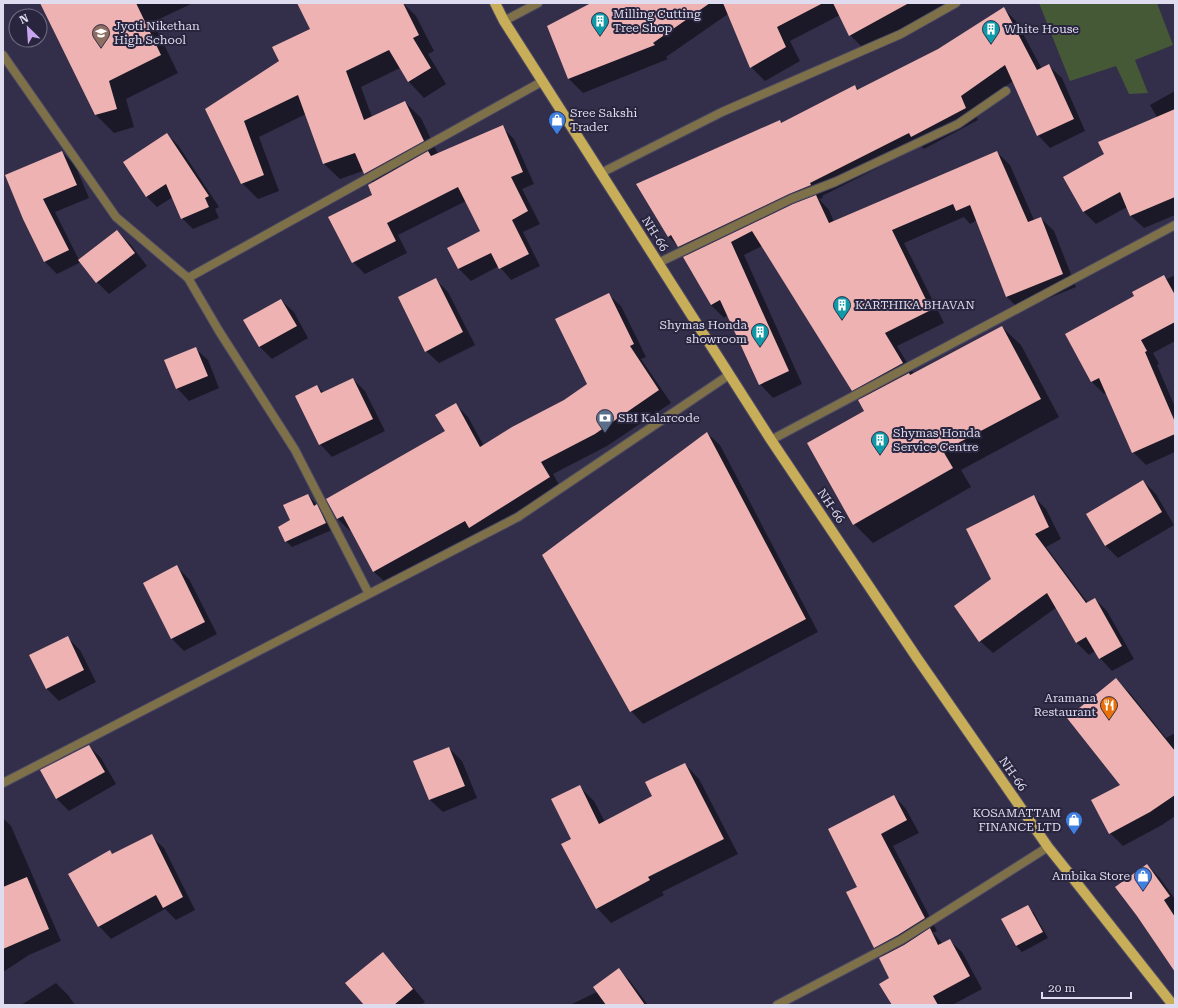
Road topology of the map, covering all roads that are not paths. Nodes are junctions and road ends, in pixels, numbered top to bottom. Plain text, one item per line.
1 (495, 3) edge
2 (538, 3) edge
3 (956, 3) edge
4 (504, 21) junction
5 (3, 55) edge
6 (543, 81) junction
7 (1006, 91) dead end
8 (601, 173) junction
9 (1175, 225) edge
10 (658, 263) junction
11 (188, 278) junction
12 (729, 375) junction
13 (771, 440) junction
14 (369, 594) junction
15 (3, 783) edge
16 (1048, 847) junction
17 (777, 1005) edge
18 (1173, 1005) edge

1 - 4 main road, NH-66
2 - 4 street
3 - 8 street
4 - 6 main road, NH-66
5 - 11 street
6 - 8 main road, NH-66
6 - 11 street
7 - 10 street
8 - 10 main road, NH-66
9 - 13 street
10 - 12 main road, NH-66
11 - 14 street
12 - 13 main road, NH-66
12 - 14 street
13 - 16 main road, NH-66
14 - 15 street
16 - 17 street
16 - 18 main road, NH-66

